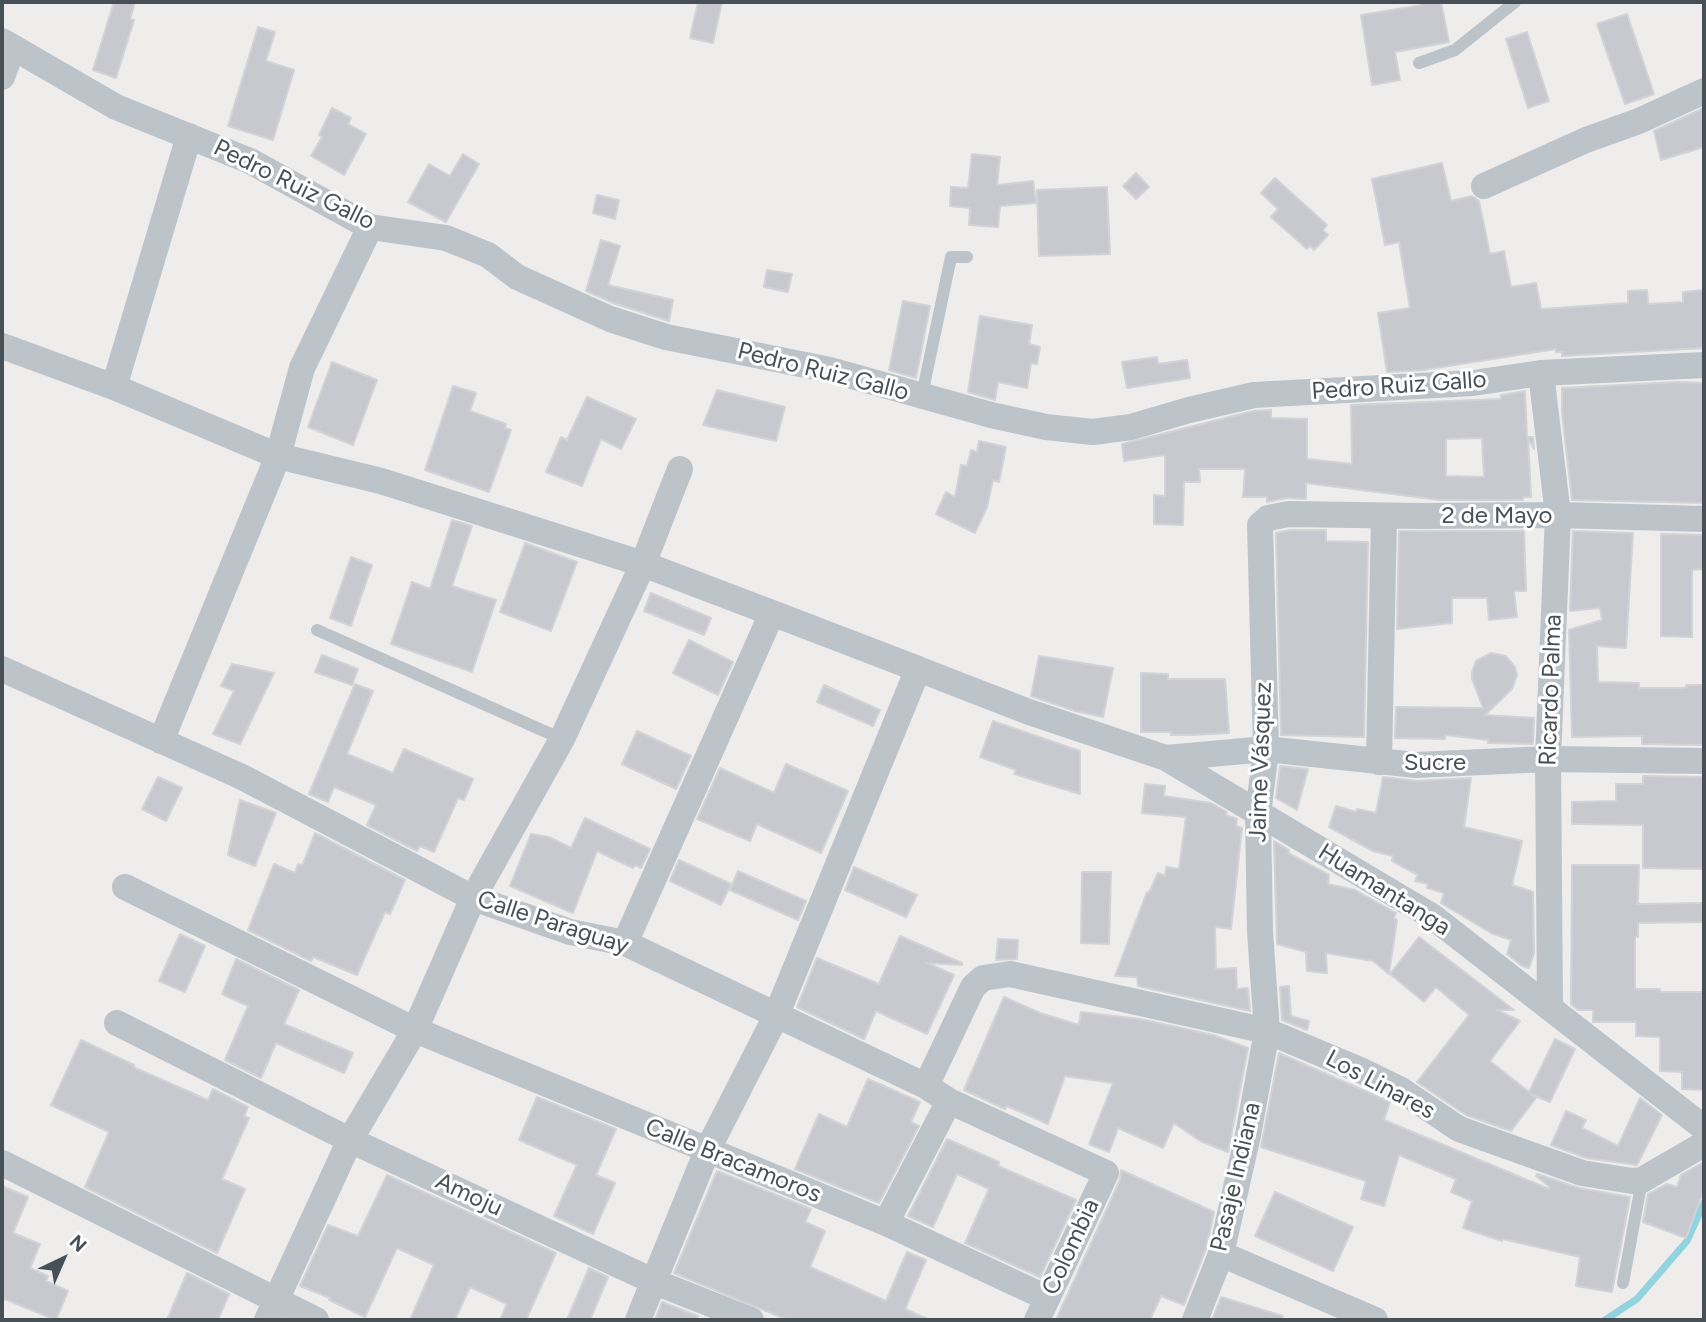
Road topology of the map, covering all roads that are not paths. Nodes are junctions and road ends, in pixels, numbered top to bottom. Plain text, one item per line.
1 (1515, 2) edge
2 (7, 45) edge
3 (1419, 63) dead end
4 (2, 78) edge
5 (1704, 91) edge
6 (189, 136) junction
7 (1484, 186) dead end
8 (370, 227) junction
9 (967, 257) dead end
10 (2, 346) edge
11 (1704, 365) edge
12 (1541, 373) junction
13 (114, 387) junction
14 (922, 395) junction
15 (278, 456) junction
16 (680, 469) dead end
17 (1289, 514) joint
18 (1558, 515) junction
19 (1384, 516) junction
20 (1704, 519) edge
21 (643, 564) junction
22 (772, 613) junction
23 (317, 630) dead end
24 (2, 669) edge
25 (918, 669) junction
26 (562, 739) junction
27 (161, 741) junction
28 (1266, 750) junction
29 (1166, 758) junction
30 (1548, 759) junction
31 (1704, 761) edge
32 (1379, 762) junction
33 (1258, 815) junction
34 (125, 887) dead end
35 (473, 898) junction
36 (625, 943) junction
37 (1550, 1007) junction
38 (776, 1016) junction
39 (117, 1023) dead end
40 (415, 1030) junction
41 (1267, 1031) junction
42 (926, 1086) junction
43 (949, 1101) junction
44 (1704, 1128) edge
45 (350, 1140) junction
46 (1704, 1144) edge
47 (707, 1151) junction
48 (2, 1163) edge
49 (1106, 1173) joint
50 (1642, 1180) junction
51 (886, 1223) junction
52 (1220, 1254) junction
53 (654, 1282) junction
54 (1623, 1283) dead end
55 (1042, 1309) edge
56 (271, 1310) edge
57 (316, 1320) edge
58 (638, 1320) edge
59 (751, 1320) edge
60 (1195, 1320) edge
61 (1375, 1320) edge

1 - 3 lane
2 - 4 street
2 - 6 street, Pedro Ruiz Gallo
5 - 7 street
6 - 8 street, Pedro Ruiz Gallo
6 - 13 street
8 - 14 street, Pedro Ruiz Gallo
8 - 15 street
9 - 14 lane
10 - 13 street, Huamantanga
11 - 12 street, Pedro Ruiz Gallo
12 - 14 street, Pedro Ruiz Gallo
12 - 18 street, Ricardo Palma
13 - 15 street, Huamantanga
15 - 21 street, Huamantanga
15 - 27 street
16 - 21 street
17 - 19 street, 2 de Mayo
17 - 28 street, Jaime Vásquez
18 - 19 street, 2 de Mayo
18 - 20 street, 2 de Mayo
18 - 30 street, Ricardo Palma
19 - 32 street
21 - 22 street, Huamantanga
21 - 26 street
22 - 25 street, Huamantanga
22 - 36 street
23 - 26 lane
24 - 27 street, Calle Paraguay
25 - 29 street, Huamantanga
25 - 38 street
26 - 35 street
27 - 35 street, Calle Paraguay
28 - 29 street, Sucre
28 - 32 street, Sucre
28 - 33 street, Jaime Vásquez
29 - 33 street, Huamantanga
30 - 31 street, Sucre
30 - 32 street, Sucre
30 - 37 street, Ricardo Palma
33 - 37 street, Huamantanga
33 - 41 street, Jaime Vásquez
34 - 40 street, Calle Bracamoros
35 - 36 street, Calle Paraguay
35 - 40 street
36 - 38 street, Calle Paraguay
37 - 44 street, Huamantanga
38 - 42 street, Calle Paraguay
38 - 47 street
39 - 45 street, Amoju
40 - 45 street
40 - 47 street, Calle Bracamoros
41 - 42 street, Los Linares
41 - 50 street, Los Linares
41 - 52 street, Pasaje Indiana
42 - 43 street, Calle Paraguay
43 - 49 street, Calle Paraguay
43 - 51 street
45 - 53 street, Amoju
45 - 56 street
46 - 50 street
47 - 51 street, Calle Bracamoros
47 - 53 street
48 - 56 street
49 - 55 street, Colombia
50 - 54 lane
51 - 55 street, Calle Bracamoros
52 - 60 street, Pasaje Indiana
52 - 61 street
53 - 58 street
53 - 59 street, Amoju
56 - 57 street

